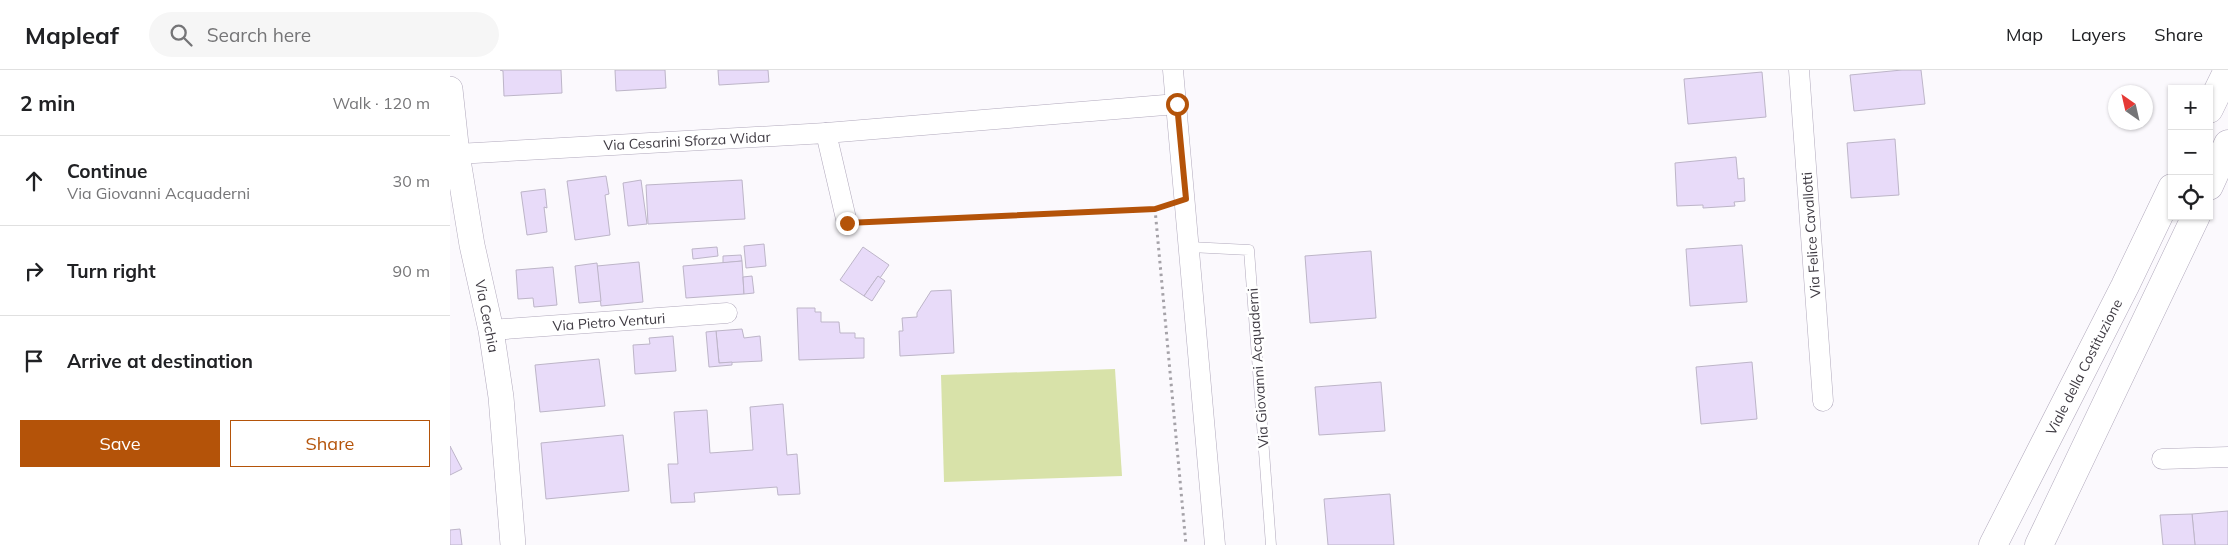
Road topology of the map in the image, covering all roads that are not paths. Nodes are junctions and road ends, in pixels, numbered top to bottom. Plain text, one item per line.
1 (1173, 70) edge
2 (1798, 70) edge
3 (2228, 70) edge
4 (450, 89) edge
5 (2213, 101) edge
6 (1177, 104) junction
7 (826, 134) junction
8 (2228, 144) edge
9 (457, 154) junction
10 (2213, 177) edge
11 (2168, 196) edge
12 (2194, 220) edge
13 (847, 223) road end
14 (1190, 247) junction
15 (727, 313) dead end
16 (491, 330) junction
17 (1824, 401) dead end
18 (2228, 457) edge
19 (2162, 459) dead end
20 (513, 545) edge
21 (1215, 545) edge
22 (1271, 545) edge
23 (1993, 545) edge
24 (2039, 545) edge

1 - 6 street
2 - 17 street, Via Felice Cavallotti
3 - 5 highway
4 - 9 street, Via Cerchia
6 - 7 street, Via Cesarini Sforza Widar
6 - 14 street
7 - 9 street, Via Cesarini Sforza Widar
7 - 13 street
8 - 10 highway
9 - 16 street, Via Cerchia
11 - 23 highway, Viale della Costituzione
12 - 24 highway
14 - 21 street
14 - 22 lane, Via Giovanni Acquaderni
15 - 16 street, Via Pietro Venturi
16 - 20 street, Via Cerchia
18 - 19 street

